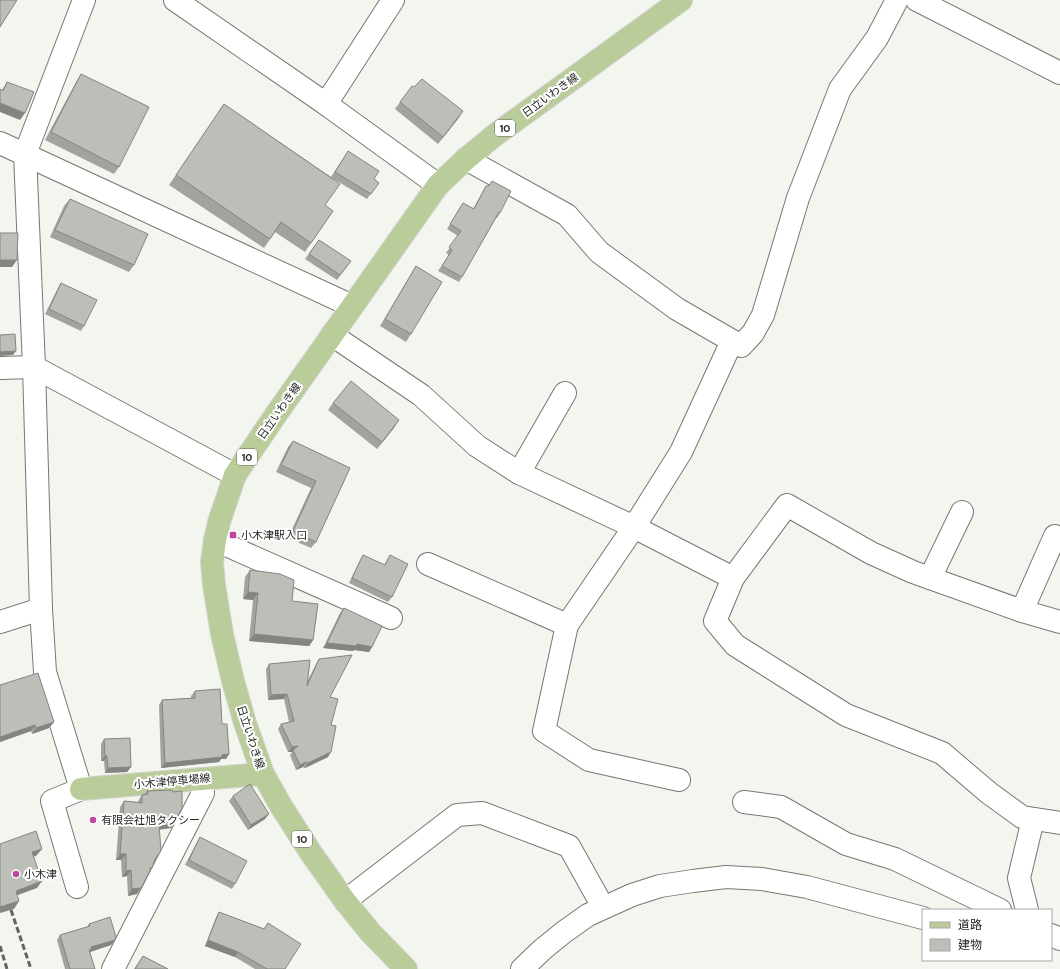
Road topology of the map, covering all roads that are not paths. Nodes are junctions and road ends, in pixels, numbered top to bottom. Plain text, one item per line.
1 (84, 0) edge
2 (175, 0) edge
3 (393, 0) edge
4 (681, 0) edge
5 (897, 0) edge
6 (917, 0) edge
7 (1060, 73) edge
8 (326, 104) junction
9 (0, 143) edge
10 (25, 154) junction
11 (466, 159) junction
12 (438, 185) junction
13 (352, 306) junction
14 (332, 335) junction
15 (732, 341) junction
16 (34, 367) junction
17 (0, 368) edge
18 (564, 393) dead end
19 (519, 473) junction
20 (236, 475) junction
21 (962, 512) dead end
22 (634, 527) junction
23 (1055, 536) dead end
24 (215, 540) junction
25 (428, 564) dead end
26 (733, 578) junction
27 (930, 578) junction
28 (42, 609) junction
29 (1022, 611) junction
30 (391, 618) dead end
31 (0, 622) edge
32 (1060, 622) edge
33 (567, 625) junction
34 (263, 774) junction
35 (202, 779) junction
36 (679, 780) dead end
37 (81, 789) junction
38 (744, 802) dead end
39 (1033, 819) junction
40 (1060, 823) edge
41 (78, 887) dead end
42 (345, 901) junction
43 (603, 907) junction
44 (998, 909) edge
45 (1027, 909) edge
46 (922, 918) edge
47 (114, 969) edge
48 (406, 969) edge
49 (522, 969) edge

1 - 10 street
2 - 8 street
3 - 8 street
4 - 11 main road, 日立いわき線 / 10
5 - 15 street
6 - 7 street
8 - 12 street
9 - 10 street
10 - 13 street
10 - 16 street
11 - 12 main road, 日立いわき線 / 10
11 - 15 street
12 - 13 main road, 日立いわき線 / 10
13 - 14 main road, 日立いわき線 / 10
14 - 19 street
14 - 20 main road, 日立いわき線 / 10
15 - 22 street
16 - 17 street
16 - 20 street
16 - 28 street
18 - 19 street
19 - 22 street
20 - 24 main road, 日立いわき線 / 10
21 - 27 street
22 - 26 street
22 - 33 street
23 - 29 street
24 - 30 street
24 - 34 main road, 日立いわき線 / 10
25 - 33 street
26 - 27 street
26 - 39 street
27 - 29 street
28 - 31 street
28 - 37 street
29 - 32 street
33 - 36 street
34 - 35 main road, 小木津停車場線
34 - 42 main road, 日立いわき線 / 10
35 - 37 main road, 小木津停車場線
35 - 47 street
37 - 41 street
38 - 44 street
39 - 40 street
39 - 45 street
42 - 43 street
42 - 48 main road, 日立いわき線 / 10
43 - 46 street
43 - 49 street

